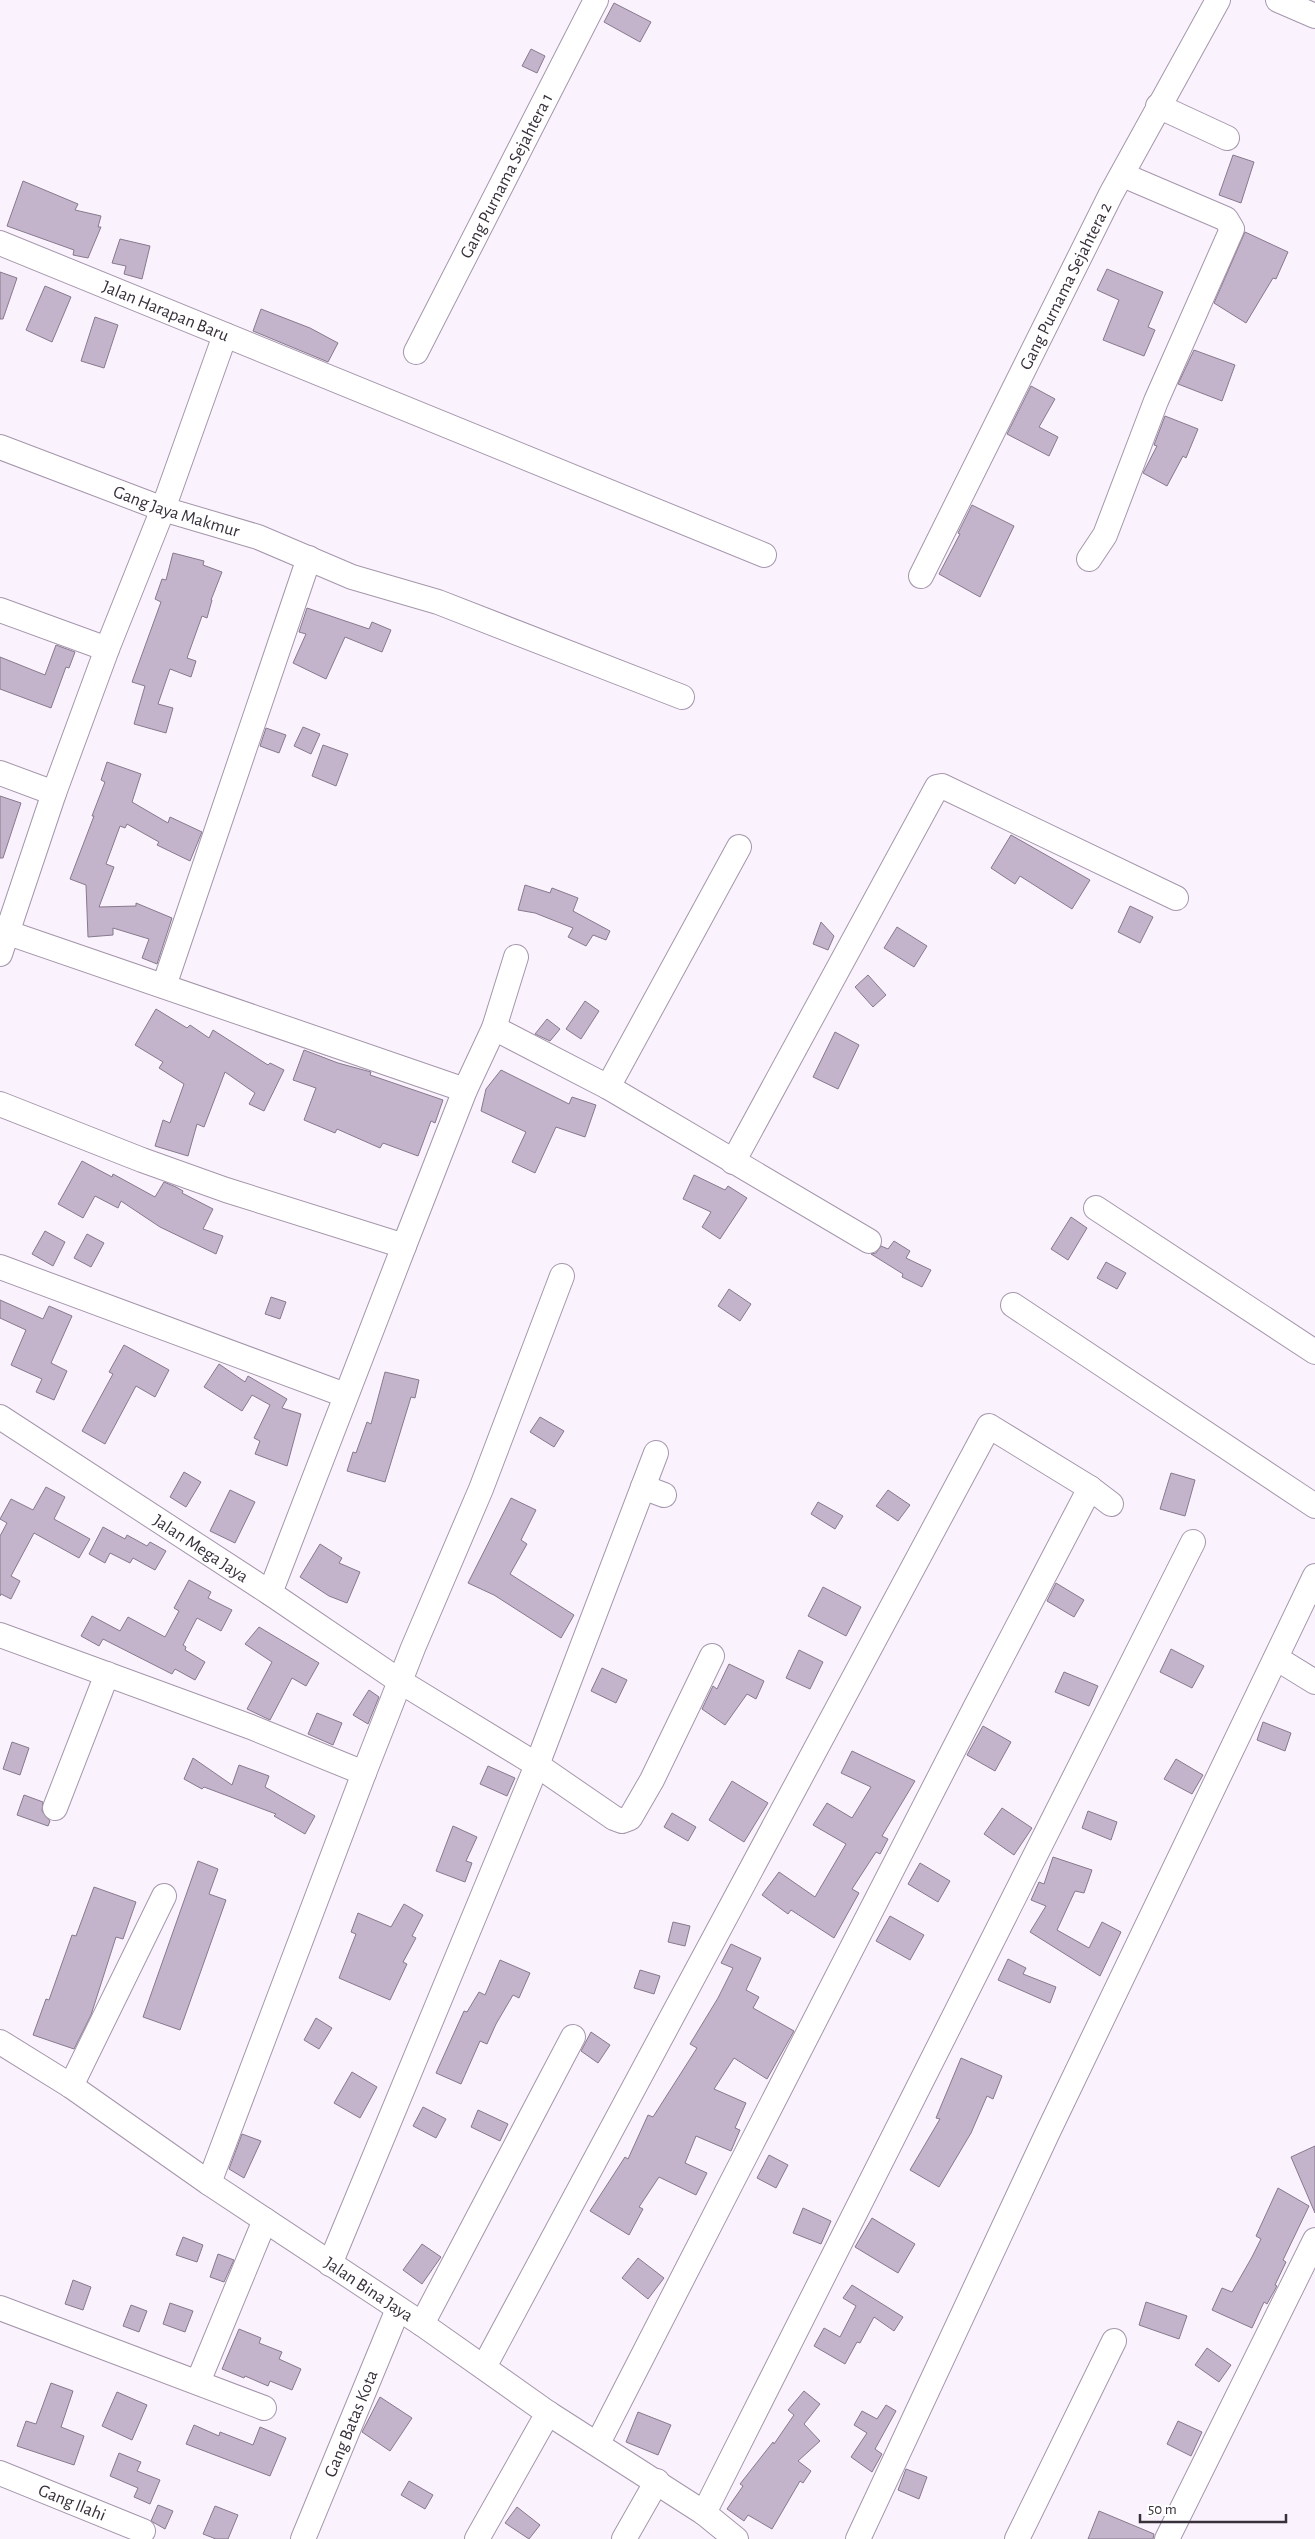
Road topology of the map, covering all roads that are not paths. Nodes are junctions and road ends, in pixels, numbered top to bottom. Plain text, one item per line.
1 (596, 0) edge
2 (1218, 0) edge
3 (1278, 0) edge
4 (1315, 16) edge
5 (1158, 106) junction
6 (1226, 138) dead end
7 (1123, 175) junction
8 (0, 243) edge
9 (225, 335) junction
10 (416, 352) dead end
11 (0, 447) edge
12 (163, 509) junction
13 (764, 555) dead end
14 (308, 558) junction
15 (1089, 559) dead end
16 (921, 576) dead end
17 (0, 610) edge
18 (107, 649) junction
19 (682, 697) dead end
20 (0, 773) edge
21 (54, 793) junction
22 (739, 847) dead end
23 (1176, 898) dead end
24 (4, 931) edge
25 (0, 954) edge
26 (516, 957) dead end
27 (164, 986) junction
28 (494, 1028) junction
29 (608, 1087) junction
30 (465, 1090) junction
31 (0, 1104) edge
32 (733, 1162) junction
33 (1096, 1208) dead end
34 (869, 1241) dead end
35 (404, 1246) junction
36 (0, 1268) edge
37 (562, 1276) dead end
38 (1013, 1304) dead end
39 (1315, 1352) edge
40 (345, 1395) junction
41 (0, 1418) edge
42 (656, 1453) dead end
43 (1090, 1488) junction
44 (1111, 1504) dead end
45 (1315, 1506) edge
46 (1193, 1542) dead end
47 (1315, 1576) edge
48 (270, 1593) junction
49 (0, 1634) edge
50 (712, 1656) dead end
51 (1276, 1658) junction
52 (106, 1674) junction
53 (401, 1682) junction
54 (1315, 1682) edge
55 (537, 1765) junction
56 (364, 1772) junction
57 (56, 1808) dead end
58 (164, 1896) dead end
59 (573, 2037) dead end
60 (0, 2042) edge
61 (71, 2086) junction
62 (209, 2183) junction
63 (265, 2220) junction
64 (1315, 2240) edge
65 (330, 2264) junction
66 (0, 2308) edge
67 (398, 2309) junction
68 (422, 2324) junction
69 (1114, 2341) dead end
70 (484, 2368) junction
71 (198, 2382) junction
72 (264, 2408) dead end
73 (548, 2413) junction
74 (598, 2443) junction
75 (0, 2473) edge
76 (657, 2481) junction
77 (704, 2513) junction
78 (143, 2531) dead end
79 (303, 2539) edge
80 (477, 2539) edge
81 (624, 2539) edge
82 (736, 2539) edge
83 (858, 2539) edge
84 (1017, 2539) edge
85 (1167, 2539) edge

1 - 10 street, Gang Purnama Sejahtera 1
2 - 5 street, Gang Purnama Sejahtera 2
3 - 4 street
5 - 6 street
5 - 7 street, Gang Purnama Sejahtera 2
7 - 15 street
7 - 16 street, Gang Purnama Sejahtera 2
8 - 9 street, Jalan Harapan Baru
9 - 12 street
9 - 13 street, Jalan Harapan Baru
11 - 12 street, Gang Jaya Makmur
12 - 14 street, Gang Jaya Makmur
12 - 18 street
14 - 19 street, Gang Jaya Makmur
14 - 27 street
17 - 18 street
18 - 21 street
20 - 21 street
21 - 24 street
22 - 29 street
23 - 32 street
24 - 25 street
24 - 27 street
26 - 28 street
27 - 30 street
28 - 29 street
28 - 30 street
29 - 32 street
30 - 35 street
31 - 35 street
32 - 34 street
33 - 39 street
35 - 40 street
36 - 40 street
37 - 53 street
38 - 45 street
40 - 48 street
41 - 48 street, Jalan Mega Jaya
42 - 55 street
43 - 44 street
43 - 70 street
43 - 74 street
46 - 77 street
47 - 51 street
48 - 53 street, Jalan Mega Jaya
49 - 52 street
50 - 55 street, Jalan Mega Jaya
51 - 54 street
51 - 83 street
52 - 56 street
52 - 57 street
53 - 55 street, Jalan Mega Jaya
53 - 56 street
55 - 65 street
56 - 62 street
58 - 61 street
59 - 68 street
60 - 61 street, Jalan Bina Jaya
61 - 62 street, Jalan Bina Jaya
62 - 63 street, Jalan Bina Jaya
63 - 65 street, Jalan Bina Jaya
63 - 71 street
64 - 85 street
65 - 67 street, Jalan Bina Jaya
66 - 71 street
67 - 68 street, Jalan Bina Jaya
67 - 79 street, Gang Batas Kota
68 - 70 street, Jalan Bina Jaya
69 - 84 street
70 - 73 street, Jalan Bina Jaya
71 - 72 street
73 - 74 street, Jalan Bina Jaya
73 - 80 street
74 - 76 street, Jalan Bina Jaya
75 - 78 street, Gang Ilahi
76 - 77 street, Jalan Bina Jaya
76 - 81 street
77 - 82 street, Jalan Bina Jaya

